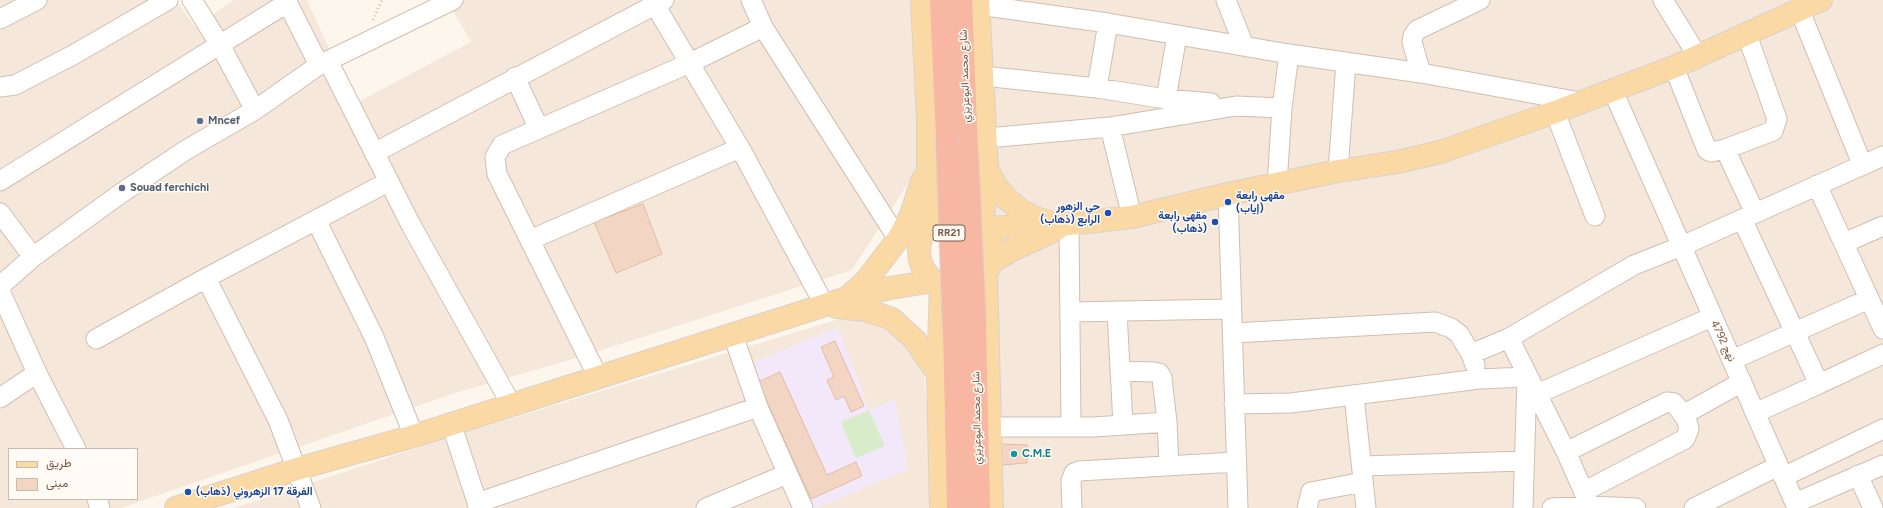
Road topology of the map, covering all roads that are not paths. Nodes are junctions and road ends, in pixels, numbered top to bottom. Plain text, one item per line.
1 (37, 0) edge
2 (168, 0) edge
3 (192, 0) edge
4 (453, 0) edge
5 (750, 0) edge
6 (922, 0) edge
7 (941, 0) edge
8 (1226, 0) edge
9 (1480, 0) edge
10 (1662, 0) edge
11 (1821, 0) edge
12 (286, 1) edge
13 (657, 2) edge
14 (973, 2) edge
15 (1800, 11) junction
16 (0, 19) edge
17 (1108, 23) junction
18 (763, 27) junction
19 (1176, 35) junction
20 (1747, 35) junction
21 (220, 45) junction
22 (1244, 46) junction
23 (1289, 54) junction
24 (1697, 55) junction
25 (1346, 62) junction
26 (324, 63) junction
27 (690, 63) junction
28 (1674, 67) junction
29 (1421, 73) junction
30 (983, 76) junction
31 (515, 77) junction
32 (0, 87) edge
33 (1097, 88) junction
34 (1613, 91) junction
35 (1166, 99) junction
36 (1580, 102) junction
37 (1236, 106) junction
38 (1282, 108) junction
39 (254, 110) junction
40 (1555, 112) junction
41 (1110, 128) junction
42 (539, 129) junction
43 (986, 138) junction
44 (740, 148) junction
45 (1725, 149) junction
46 (374, 153) junction
47 (1883, 156) edge
48 (927, 161) junction
49 (1862, 164) junction
50 (988, 171) junction
51 (1338, 171) junction
52 (0, 181) edge
53 (388, 182) junction
54 (1276, 184) junction
55 (1817, 185) junction
56 (1228, 194) junction
57 (1595, 216) dead end
58 (1748, 216) junction
59 (1132, 217) junction
60 (316, 220) junction
61 (3, 222) edge
62 (1069, 224) junction
63 (983, 226) junction
64 (1883, 226) edge
65 (925, 232) junction
66 (898, 239) junction
67 (530, 240) junction
68 (1844, 243) junction
69 (1682, 246) junction
70 (33, 257) junction
71 (988, 267) junction
72 (206, 278) junction
73 (938, 283) junction
74 (0, 286) edge
75 (0, 291) edge
76 (854, 297) junction
77 (1869, 299) junction
78 (825, 306) junction
79 (1232, 309) junction
80 (1117, 311) junction
81 (1070, 312) junction
82 (1712, 317) junction
83 (965, 328) junction
84 (1883, 329) edge
85 (1794, 332) junction
86 (1233, 333) junction
87 (733, 335) junction
88 (1509, 338) junction
89 (96, 339) dead end
90 (1471, 354) junction
91 (1883, 354) edge
92 (1732, 360) junction
93 (1120, 371) junction
94 (37, 373) junction
95 (598, 377) junction
96 (1527, 377) junction
97 (1479, 378) junction
98 (946, 381) junction
99 (1742, 382) junction
100 (1819, 384) junction
101 (1537, 394) junction
102 (1354, 396) junction
103 (0, 398) edge
104 (511, 404) junction
105 (1234, 404) junction
106 (758, 407) junction
107 (1755, 413) junction
108 (1683, 414) junction
109 (1167, 422) junction
110 (451, 423) junction
111 (1123, 425) junction
112 (990, 427) junction
113 (1071, 427) junction
114 (1883, 429) edge
115 (414, 436) junction
116 (75, 448) edge
117 (1566, 452) junction
118 (1524, 461) junction
119 (1236, 462) junction
120 (1169, 465) junction
121 (1883, 465) edge
122 (297, 468) junction
123 (1781, 471) junction
124 (787, 474) junction
125 (1362, 474) junction
126 (1858, 475) junction
127 (1587, 498) junction
128 (478, 505) edge
129 (1796, 506) edge
130 (176, 508) edge
131 (311, 508) edge
132 (706, 508) edge
133 (803, 508) edge
134 (941, 508) edge
135 (958, 508) edge
136 (979, 508) edge
137 (992, 508) edge
138 (1072, 508) edge
139 (1238, 508) edge
140 (1307, 508) edge
141 (1366, 508) edge
142 (1523, 508) edge
143 (1552, 508) edge
144 (1636, 508) edge
145 (1694, 508) edge
146 (1873, 508) edge

1 - 16 street
2 - 32 street
3 - 21 street
4 - 26 street
5 - 18 street
6 - 48 main road
7 - 83 highway, شارع محمد البوعزيزي / RR21, bridge
8 - 22 street
9 - 29 street
10 - 24 street
11 - 15 main road
12 - 21 street
12 - 26 street
13 - 27 street
13 - 31 street
14 - 17 street
14 - 30 main road
14 - 83 highway, شارع محمد البوعزيزي / RR21, bridge
15 - 20 main road
15 - 49 street
17 - 19 street
17 - 33 street
18 - 27 street
18 - 66 street
19 - 22 street
19 - 35 street
20 - 24 main road
20 - 45 street
21 - 39 street
21 - 52 street
22 - 23 street
23 - 25 street
23 - 38 street
24 - 28 main road
25 - 29 street
25 - 51 street
26 - 39 street
26 - 46 street
27 - 42 street
27 - 44 street
28 - 34 main road
28 - 45 street
29 - 36 street
30 - 33 street
30 - 43 main road
31 - 42 street
31 - 46 street
33 - 35 street
34 - 36 main road
34 - 69 street, نهج 4792
35 - 37 street
36 - 40 main road
37 - 38 street
37 - 41 street
38 - 54 street
39 - 70 street
40 - 51 main road
40 - 57 street
41 - 43 street
41 - 59 street
42 - 67 street
43 - 50 main road
44 - 67 street
44 - 78 street
45 - 58 street
46 - 53 street
47 - 49 street
48 - 65 main road
48 - 66 main road
49 - 55 street
50 - 62 main road
50 - 63 main road
51 - 54 main road
53 - 60 street
53 - 104 street
54 - 56 main road
55 - 58 street
55 - 68 street
56 - 59 main road
56 - 79 street
58 - 69 street
58 - 85 street
59 - 62 main road
60 - 72 street
60 - 115 street
61 - 70 street
62 - 63 main road
62 - 71 main road
62 - 81 street
63 - 65 main road
63 - 71 main road
64 - 68 street
65 - 73 main road
65 - 76 main road
66 - 76 main road
67 - 95 street
68 - 77 street
69 - 82 street, نهج 4792
69 - 88 street
70 - 74 street
71 - 73 main road
71 - 112 main road
72 - 89 street
72 - 122 street
73 - 76 main road
73 - 98 main road
75 - 94 street
76 - 78 main road
77 - 84 street
77 - 85 street
78 - 87 main road
78 - 98 main road
79 - 80 street
79 - 86 street
80 - 81 street
80 - 93 street
81 - 113 street
82 - 92 street, نهج 4792
82 - 101 street
83 - 98 highway, RR21
83 - 136 highway, شارع محمد البوعزيزي / RR21
85 - 92 street
85 - 100 street
86 - 90 street
86 - 105 street
87 - 95 main road
87 - 106 street
88 - 90 street
88 - 96 street
90 - 97 street
91 - 100 street
92 - 99 street, نهج 4792
93 - 109 street
93 - 111 street
94 - 103 street
94 - 116 street
95 - 104 main road
96 - 97 street
96 - 101 street
96 - 118 street
97 - 102 street
98 - 134 main road
98 - 135 highway, شارع محمد البوعزيزي / RR21
99 - 107 street, نهج 4792
99 - 108 street
100 - 107 street
101 - 117 street
102 - 105 street
102 - 125 street
104 - 110 main road
105 - 119 street
106 - 124 street
106 - 128 street
107 - 123 street, نهج 4792
108 - 117 street
108 - 127 street
109 - 111 street
109 - 120 street
110 - 115 main road
110 - 128 street
111 - 113 street
112 - 113 street
112 - 137 main road
114 - 123 street
115 - 122 main road
117 - 127 street
118 - 125 street
118 - 142 street
119 - 120 street
119 - 139 street
120 - 138 street
121 - 126 street, نهج 4792
122 - 130 main road
122 - 131 street
123 - 129 street, نهج 4792
123 - 145 street
124 - 132 street
124 - 133 street
125 - 140 street
125 - 141 street
126 - 129 street, نهج 4792
126 - 146 street
127 - 143 street
127 - 144 street

